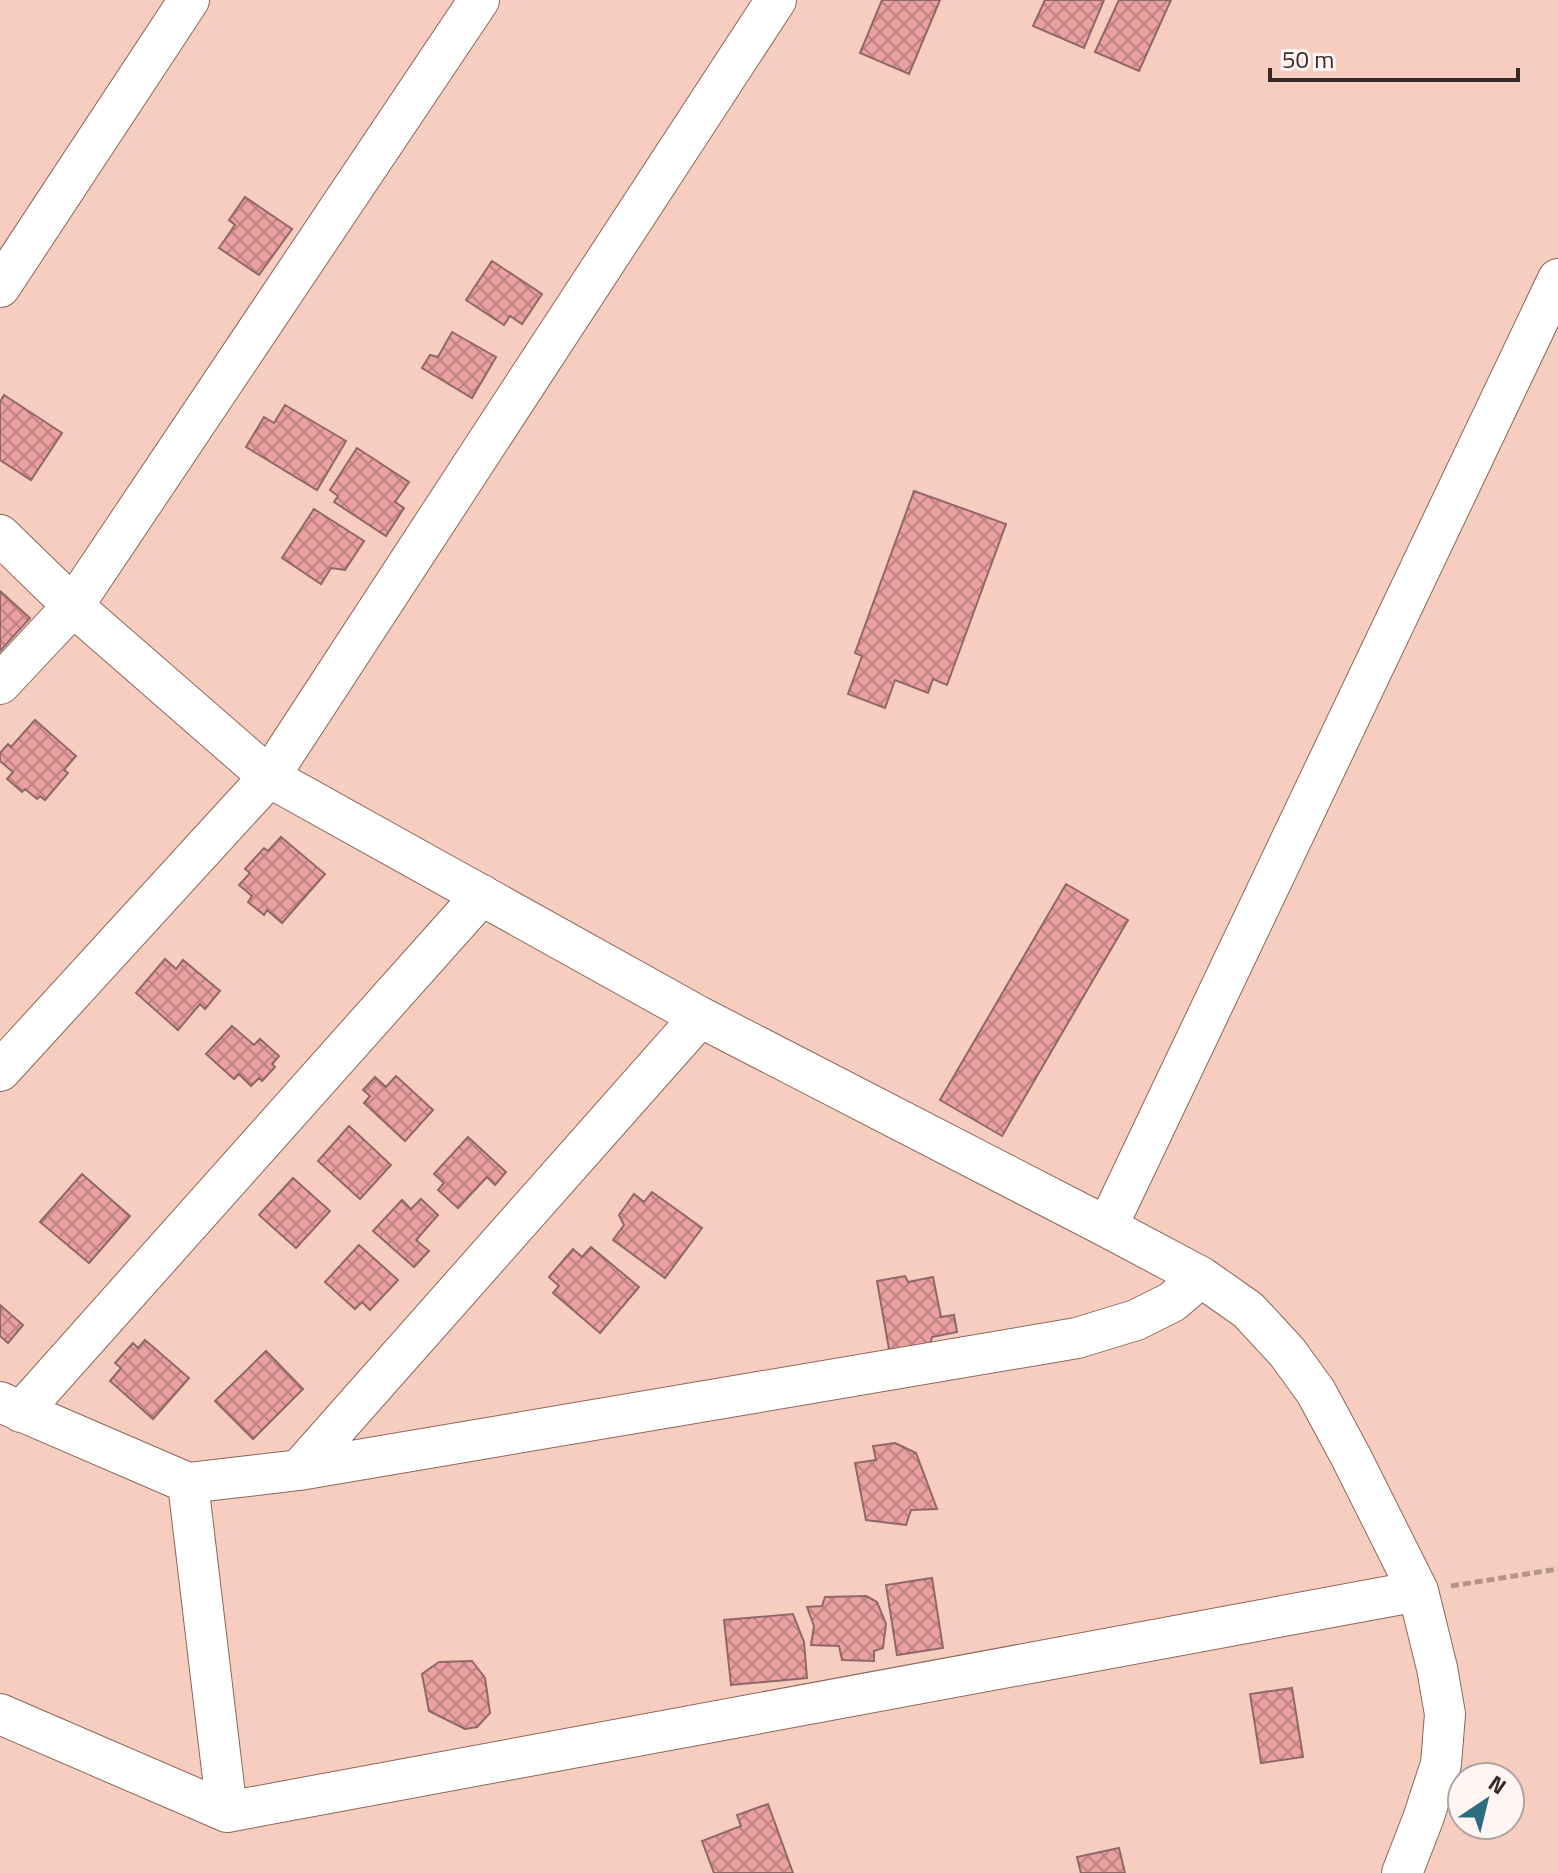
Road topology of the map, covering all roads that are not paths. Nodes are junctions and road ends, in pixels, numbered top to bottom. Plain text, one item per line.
1 (189, 0) edge
2 (479, 0) edge
3 (776, 0) edge
4 (1558, 279) edge
5 (0, 287) edge
6 (0, 535) edge
7 (73, 606) junction
8 (0, 684) edge
9 (269, 777) junction
10 (482, 895) junction
11 (700, 1017) junction
12 (0, 1071) edge
13 (1107, 1227) junction
14 (1201, 1277) junction
15 (10, 1407) edge
16 (299, 1470) junction
17 (188, 1483) junction
18 (1418, 1591) junction
19 (0, 1714) edge
20 (227, 1812) junction
21 (1402, 1873) edge

1 - 5 street
2 - 7 street
3 - 9 street
4 - 13 street
6 - 7 street
7 - 8 street
7 - 9 street
9 - 10 street
9 - 12 street
10 - 11 street
10 - 15 street
11 - 13 street
11 - 16 street
13 - 14 street
14 - 16 street
14 - 18 street
15 - 17 street
16 - 17 street
17 - 20 street
18 - 20 street
18 - 21 street
19 - 20 street

